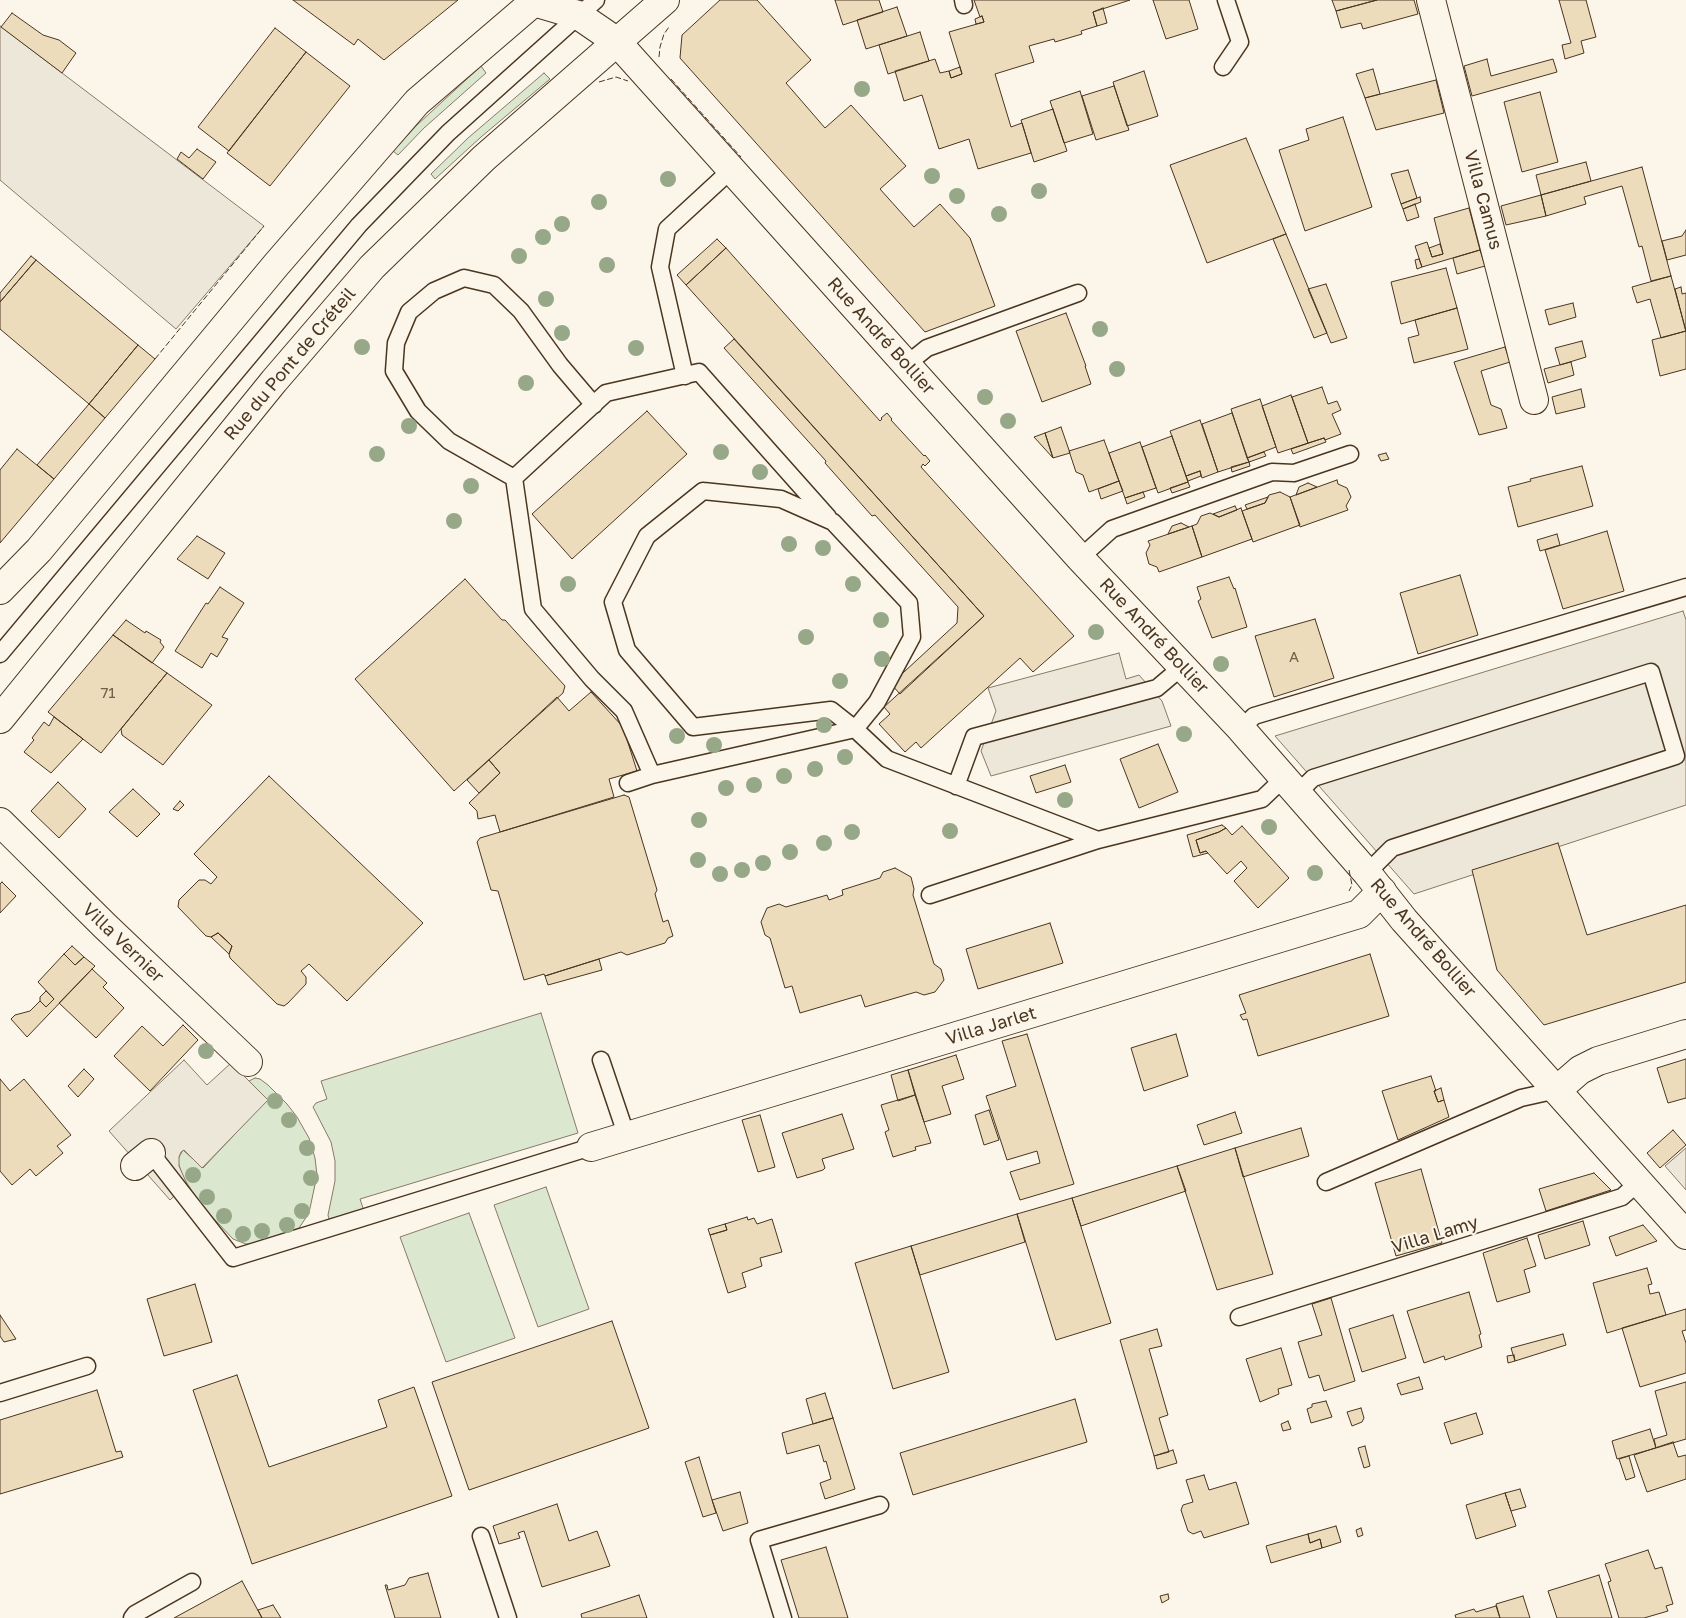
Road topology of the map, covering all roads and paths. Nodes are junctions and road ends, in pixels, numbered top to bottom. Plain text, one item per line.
1 (665, 0) edge
2 (1226, 0) edge
3 (1431, 0) edge
4 (535, 1) edge
5 (587, 8) edge
6 (616, 41) junction
7 (1223, 67) dead end
8 (731, 170) junction
9 (1078, 293) dead end
10 (907, 364) junction
11 (685, 376) junction
12 (1534, 400) dead end
13 (594, 405) junction
14 (1350, 454) dead end
15 (514, 478) junction
16 (833, 522) junction
17 (1080, 558) junction
18 (1686, 587) edge
19 (0, 590) edge
20 (0, 654) edge
21 (1183, 666) junction
22 (0, 719) edge
23 (855, 728) junction
24 (1241, 729) junction
25 (652, 775) junction
26 (628, 783) dead end
27 (956, 786) junction
28 (1291, 786) junction
29 (0, 822) edge
30 (1098, 840) junction
31 (1375, 882) junction
32 (930, 895) dead end
33 (1686, 1034) edge
34 (601, 1060) dead end
35 (248, 1062) dead end
36 (1557, 1090) junction
37 (627, 1137) junction
38 (591, 1148) joint
39 (143, 1160) dead end
40 (1326, 1182) dead end
41 (1639, 1182) junction
42 (1686, 1235) edge
43 (1240, 1317) dead end
44 (87, 1366) dead end
45 (0, 1393) edge
46 (880, 1505) dead end
47 (480, 1536) dead end
48 (192, 1582) dead end
49 (132, 1618) edge
50 (508, 1618) edge
51 (783, 1618) edge

1 - 6 street, Rue du Pont de Créteil
2 - 7 lane
3 - 12 street, Villa Camus
4 - 5 street
4 - 19 street
5 - 6 street
5 - 20 lane, Rue du Pont de Créteil
6 - 8 street, Rue André Bollier
6 - 22 street, Rue du Pont de Créteil
8 - 10 street, Rue André Bollier
8 - 11 lane
9 - 10 lane
10 - 17 street, Rue André Bollier
11 - 13 lane
11 - 16 lane
13 - 15 lane
13 - 15 lane
14 - 17 lane
15 - 25 lane
16 - 23 lane
16 - 23 lane
17 - 21 street, Rue André Bollier
18 - 24 lane
21 - 24 street, Rue André Bollier
21 - 27 lane
23 - 25 lane
23 - 27 lane
24 - 28 street, Rue André Bollier
25 - 26 lane
27 - 30 lane
28 - 30 lane
28 - 31 street, Rue André Bollier
28 - 31 lane
29 - 35 street, Villa Vernier
30 - 32 lane
31 - 36 street, Rue André Bollier
31 - 37 street, Villa Jarlet
33 - 36 street
34 - 37 lane
36 - 40 lane
36 - 41 street, Rue André Bollier
37 - 38 street, Villa Jarlet
38 - 39 lane
41 - 42 street, Rue André Bollier
41 - 43 lane, Villa Lamy
44 - 45 lane
46 - 51 lane
47 - 50 lane
48 - 49 lane

